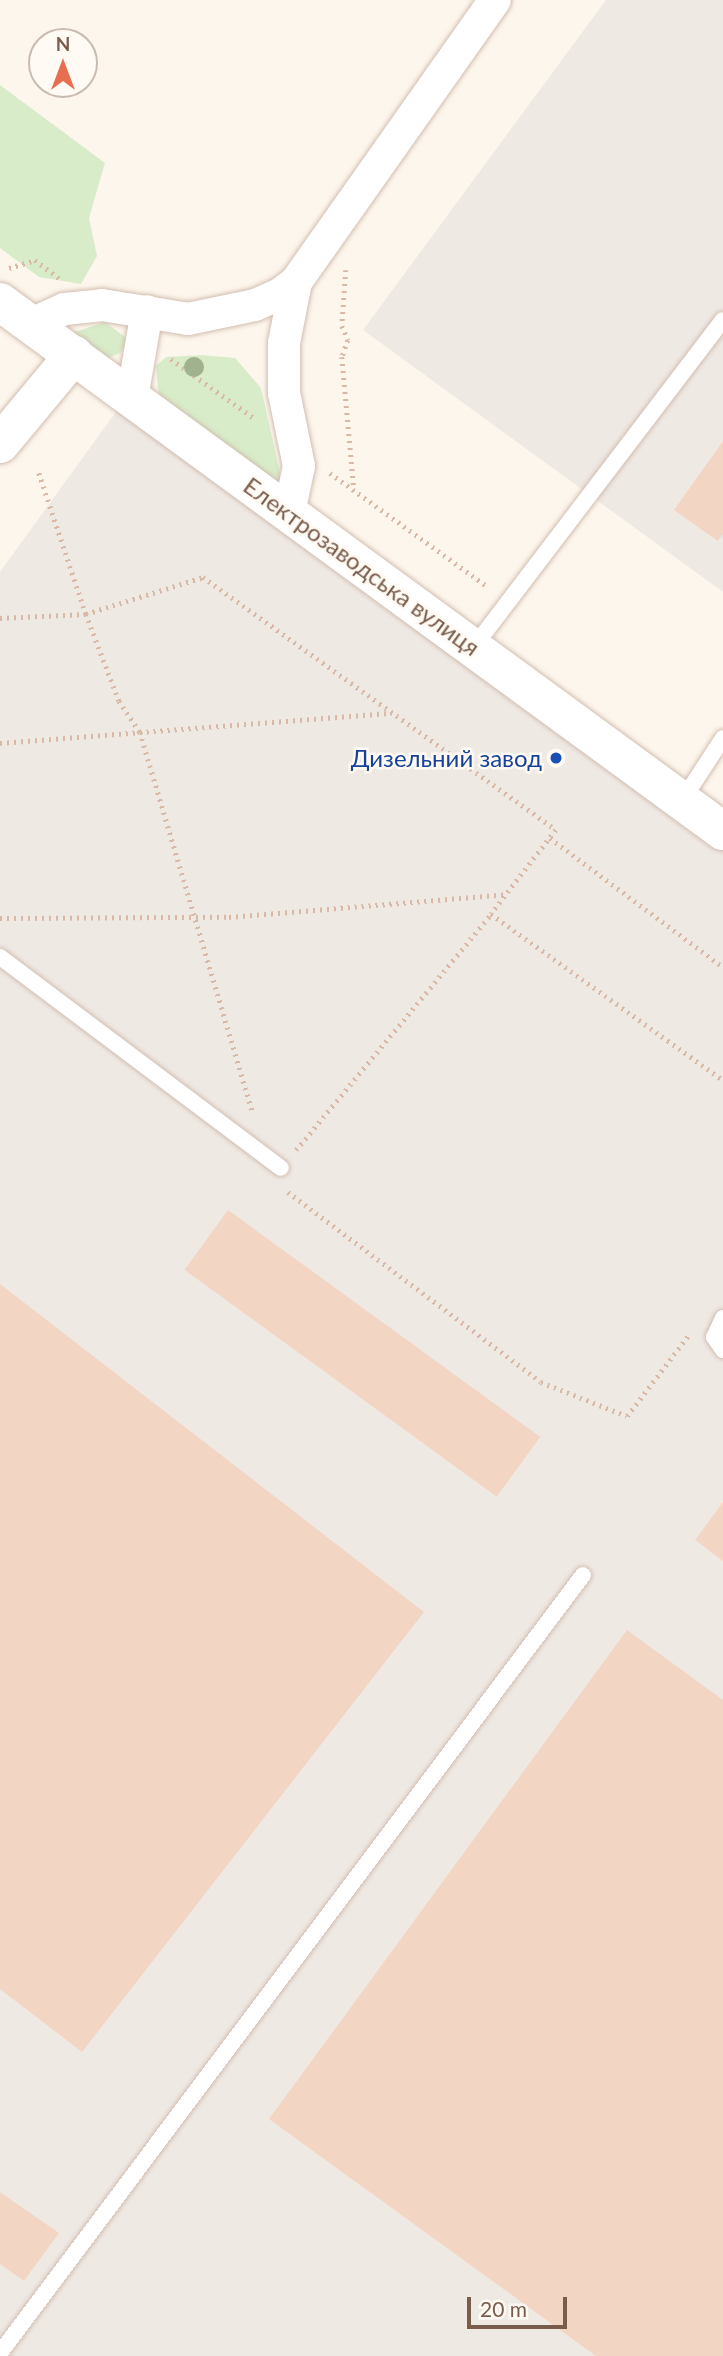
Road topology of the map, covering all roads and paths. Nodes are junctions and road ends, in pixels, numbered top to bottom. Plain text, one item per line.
1 (495, 0) edge
2 (349, 208) junction
3 (296, 282) junction
4 (0, 302) edge
5 (147, 311) junction
6 (723, 320) edge
7 (31, 324) junction
8 (74, 355) junction
9 (132, 398) junction
10 (0, 444) edge
11 (39, 473) dead end
12 (354, 490) dead end
13 (289, 513) junction
14 (86, 614) junction
15 (0, 618) edge
16 (473, 648) junction
17 (392, 713) junction
18 (140, 732) junction
19 (723, 738) edge
20 (0, 743) edge
21 (682, 801) junction
22 (723, 831) edge
23 (550, 838) junction
24 (506, 894) junction
25 (491, 914) junction
26 (0, 918) edge
27 (195, 918) junction
28 (0, 957) edge
29 (723, 967) edge
30 (723, 1080) edge
31 (265, 1156) junction
32 (281, 1168) junction
33 (723, 1318) edge
34 (691, 1333) dead end
35 (723, 1350) edge
36 (583, 1575) dead end
37 (0, 2353) edge

1 - 2 street
2 - 3 street
2 - 12 path
3 - 5 street
3 - 13 street
4 - 7 main road, Електрозаводська вулиця
5 - 7 street
5 - 9 street
6 - 16 lane
7 - 8 main road, Електрозаводська вулиця
8 - 9 main road, Електрозаводська вулиця
8 - 10 main road
9 - 13 main road, Електрозаводська вулиця
11 - 14 path
13 - 16 main road, Електрозаводська вулиця
14 - 15 path
14 - 17 path
14 - 18 path
16 - 21 main road, Електрозаводська вулиця
17 - 18 path
17 - 23 path
18 - 20 path
18 - 27 path
19 - 21 lane
21 - 22 main road, Електрозаводська вулиця
23 - 24 path
23 - 29 path
24 - 25 path
24 - 27 path
25 - 30 path
25 - 32 path
26 - 27 path
27 - 31 path
28 - 31 lane
31 - 32 lane
32 - 34 path
33 - 35 lane
36 - 37 lane

